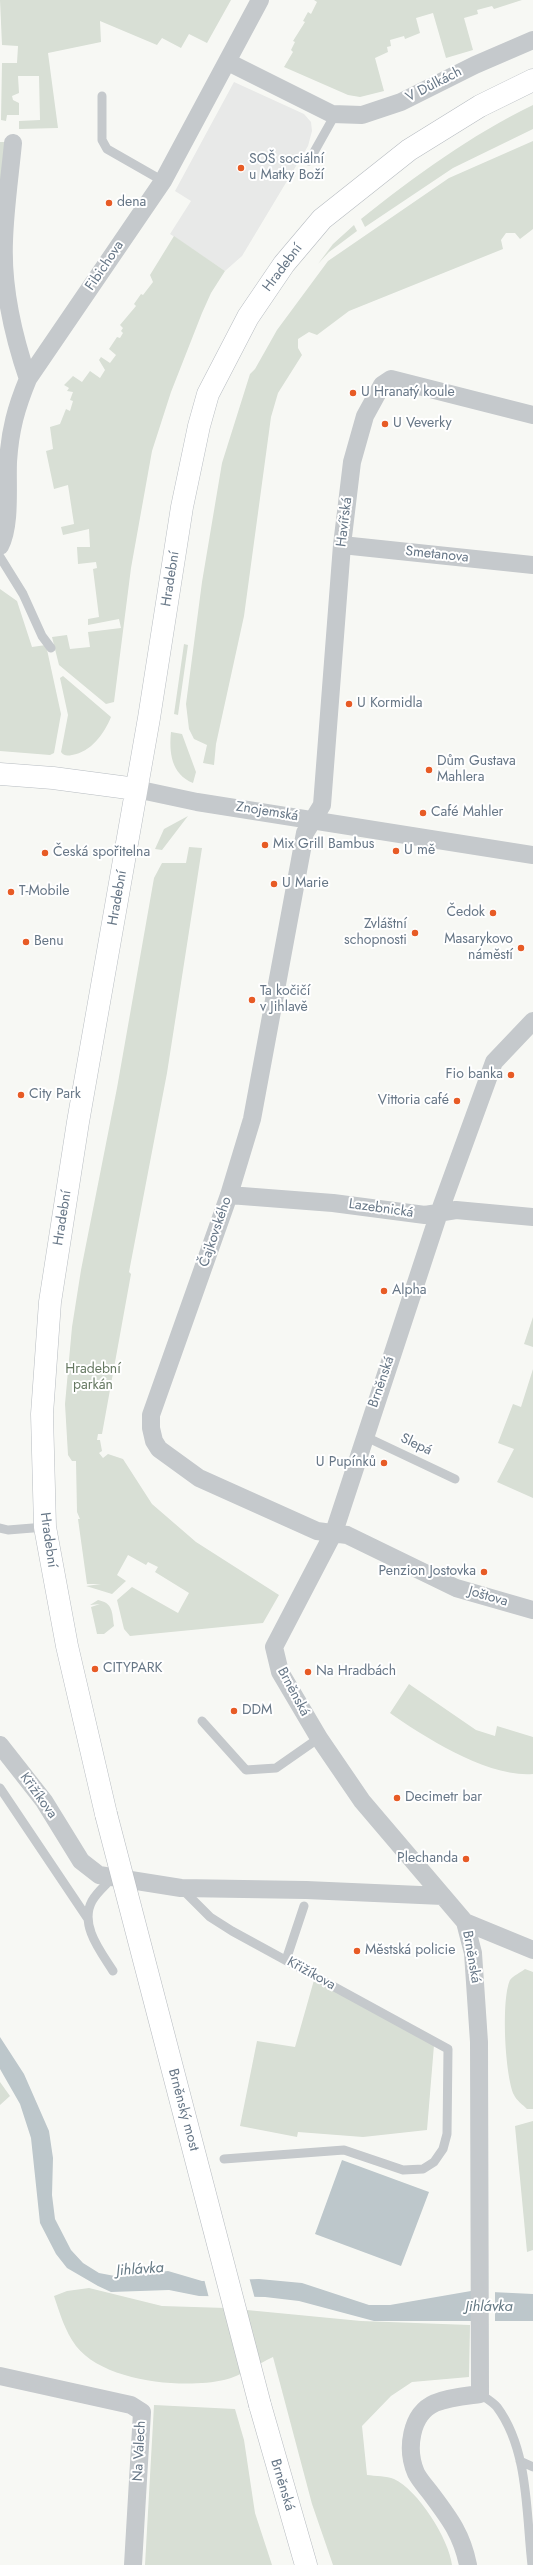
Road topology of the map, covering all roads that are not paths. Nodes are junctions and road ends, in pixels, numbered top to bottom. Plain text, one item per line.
1 (260, 0) edge
2 (533, 40) edge
3 (228, 62) junction
4 (533, 80) edge
5 (102, 96) dead end
6 (332, 114) junction
7 (13, 143) dead end
8 (309, 161) dead end
9 (163, 181) junction
10 (28, 379) junction
11 (533, 416) edge
12 (342, 545) junction
13 (0, 546) edge
14 (0, 557) edge
15 (533, 565) edge
16 (51, 648) dead end
17 (0, 774) edge
18 (136, 789) junction
19 (314, 819) junction
20 (533, 855) edge
21 (533, 1021) edge
22 (229, 1195) junction
23 (439, 1213) junction
24 (533, 1217) edge
25 (364, 1436) junction
26 (455, 1479) dead end
27 (45, 1527) junction
28 (0, 1528) edge
29 (334, 1532) junction
30 (533, 1610) edge
31 (202, 1721) dead end
32 (319, 1738) junction
33 (0, 1745) edge
34 (0, 1788) edge
35 (106, 1814) joint
36 (112, 1877) junction
37 (181, 1888) junction
38 (443, 1896) junction
39 (304, 1906) dead end
40 (88, 1919) junction
41 (465, 1922) junction
42 (533, 1950) edge
43 (286, 1960) junction
44 (113, 1971) dead end
45 (224, 2159) dead end
46 (0, 2376) edge
47 (480, 2394) junction
48 (260, 2405) joint
49 (520, 2460) junction
50 (533, 2467) edge
51 (133, 2565) edge
52 (306, 2565) edge
53 (468, 2565) edge
54 (532, 2565) edge

1 - 3 street, Fibichova
2 - 6 street, V Důlkách
3 - 6 street, V Důlkách
3 - 9 street, Fibichova
4 - 18 main road, Hradební
5 - 9 lane
6 - 8 lane
7 - 10 street
9 - 10 street, Fibichova
10 - 13 street, Fibichova
11 - 12 street, Havířská
12 - 15 street, Smetanova
12 - 19 street, Havířská
14 - 16 lane
17 - 18 main road, Znojemská
18 - 19 street, Znojemská
18 - 27 main road, Hradební
19 - 20 street, Znojemská
19 - 22 street, Čajkovského
21 - 23 street, Brněnská
22 - 23 street, Lazebnická
22 - 29 street, Čajkovského
23 - 24 street, Lazebnická
23 - 25 street, Brněnská
25 - 26 lane, Slepá
25 - 29 street, Brněnská
27 - 28 lane
27 - 35 main road, Hradební
29 - 30 street, Joštova
29 - 32 street, Brněnská
31 - 32 lane
32 - 38 street, Brněnská
33 - 36 street, Křižíkova
34 - 40 lane
35 - 48 main road, Brněnský most, bridge
36 - 37 street, Křižíkova
36 - 40 lane
37 - 38 street, Křižíkova
37 - 43 lane, Křižíkova
38 - 41 street, Brněnská
39 - 43 lane
40 - 44 lane
41 - 42 street
41 - 47 street, Brněnská
43 - 45 lane, Křižíkova
46 - 51 street, Na Valech
47 - 49 lane
47 - 53 street
48 - 52 main road, Brněnská
49 - 50 lane
49 - 54 lane

